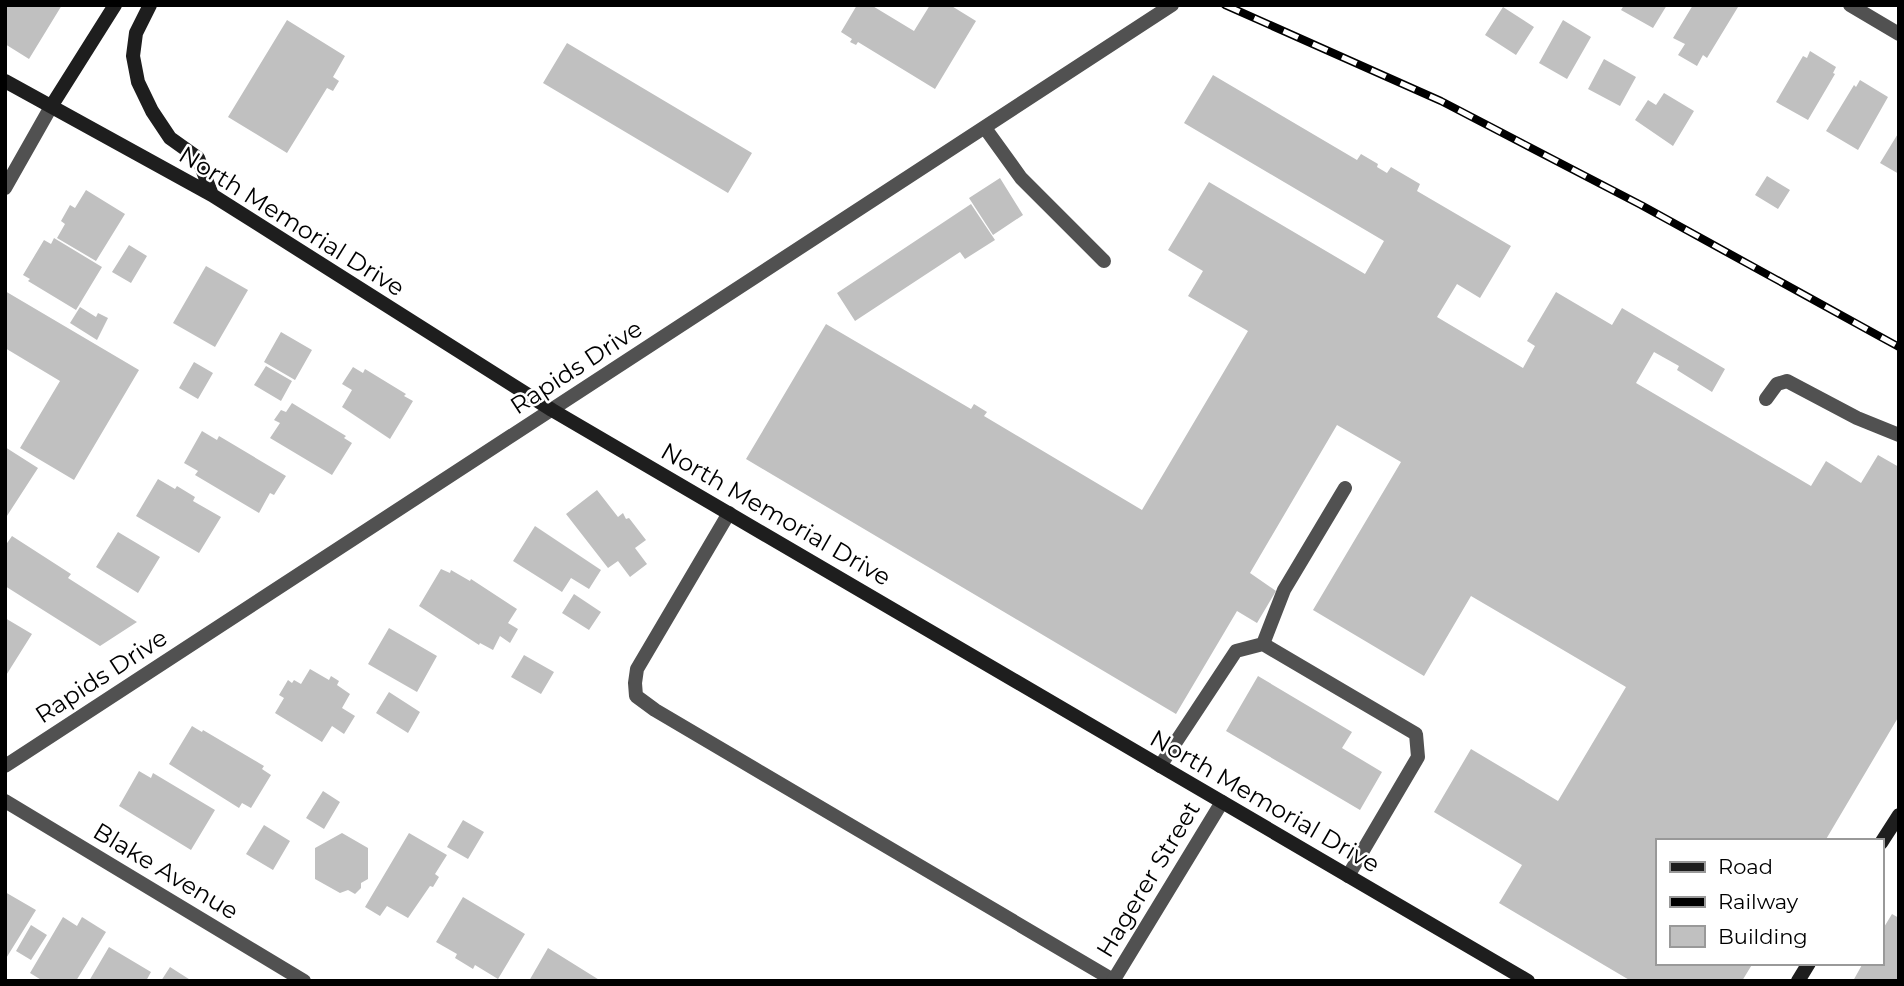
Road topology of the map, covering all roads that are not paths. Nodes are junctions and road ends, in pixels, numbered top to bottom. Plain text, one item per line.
1 (115, 5) edge
2 (150, 5) edge
3 (1172, 5) edge
4 (1850, 5) edge
5 (1899, 34) edge
6 (5, 81) edge
7 (52, 105) junction
8 (985, 128) junction
9 (5, 188) edge
10 (212, 195) junction
11 (1104, 261) dead end
12 (1766, 399) dead end
13 (552, 410) junction
14 (1899, 435) edge
15 (1345, 488) dead end
16 (729, 513) junction
17 (1263, 644) junction
18 (5, 766) edge
19 (1160, 766) junction
20 (5, 801) edge
21 (1222, 802) junction
22 (1899, 815) edge
23 (1883, 841) edge
24 (1348, 876) junction
25 (1808, 965) edge
26 (1113, 980) edge
27 (304, 981) edge
28 (1528, 981) edge
29 (1798, 981) edge

1 - 7 main road
2 - 10 main road
3 - 8 street, Rapids Drive
4 - 5 street
6 - 7 main road, North Memorial Drive
7 - 9 street
7 - 10 main road, North Memorial Drive
8 - 11 street
8 - 13 street, Rapids Drive
10 - 13 main road, North Memorial Drive
12 - 14 street
13 - 16 main road, North Memorial Drive
13 - 18 street, Rapids Drive
15 - 17 street
16 - 19 main road, North Memorial Drive
16 - 26 street
17 - 19 street
17 - 24 street
19 - 21 main road, North Memorial Drive
20 - 27 street, Blake Avenue
21 - 24 main road, North Memorial Drive
21 - 26 street, Hagerer Street
22 - 23 main road
24 - 28 main road, North Memorial Drive
25 - 29 main road

